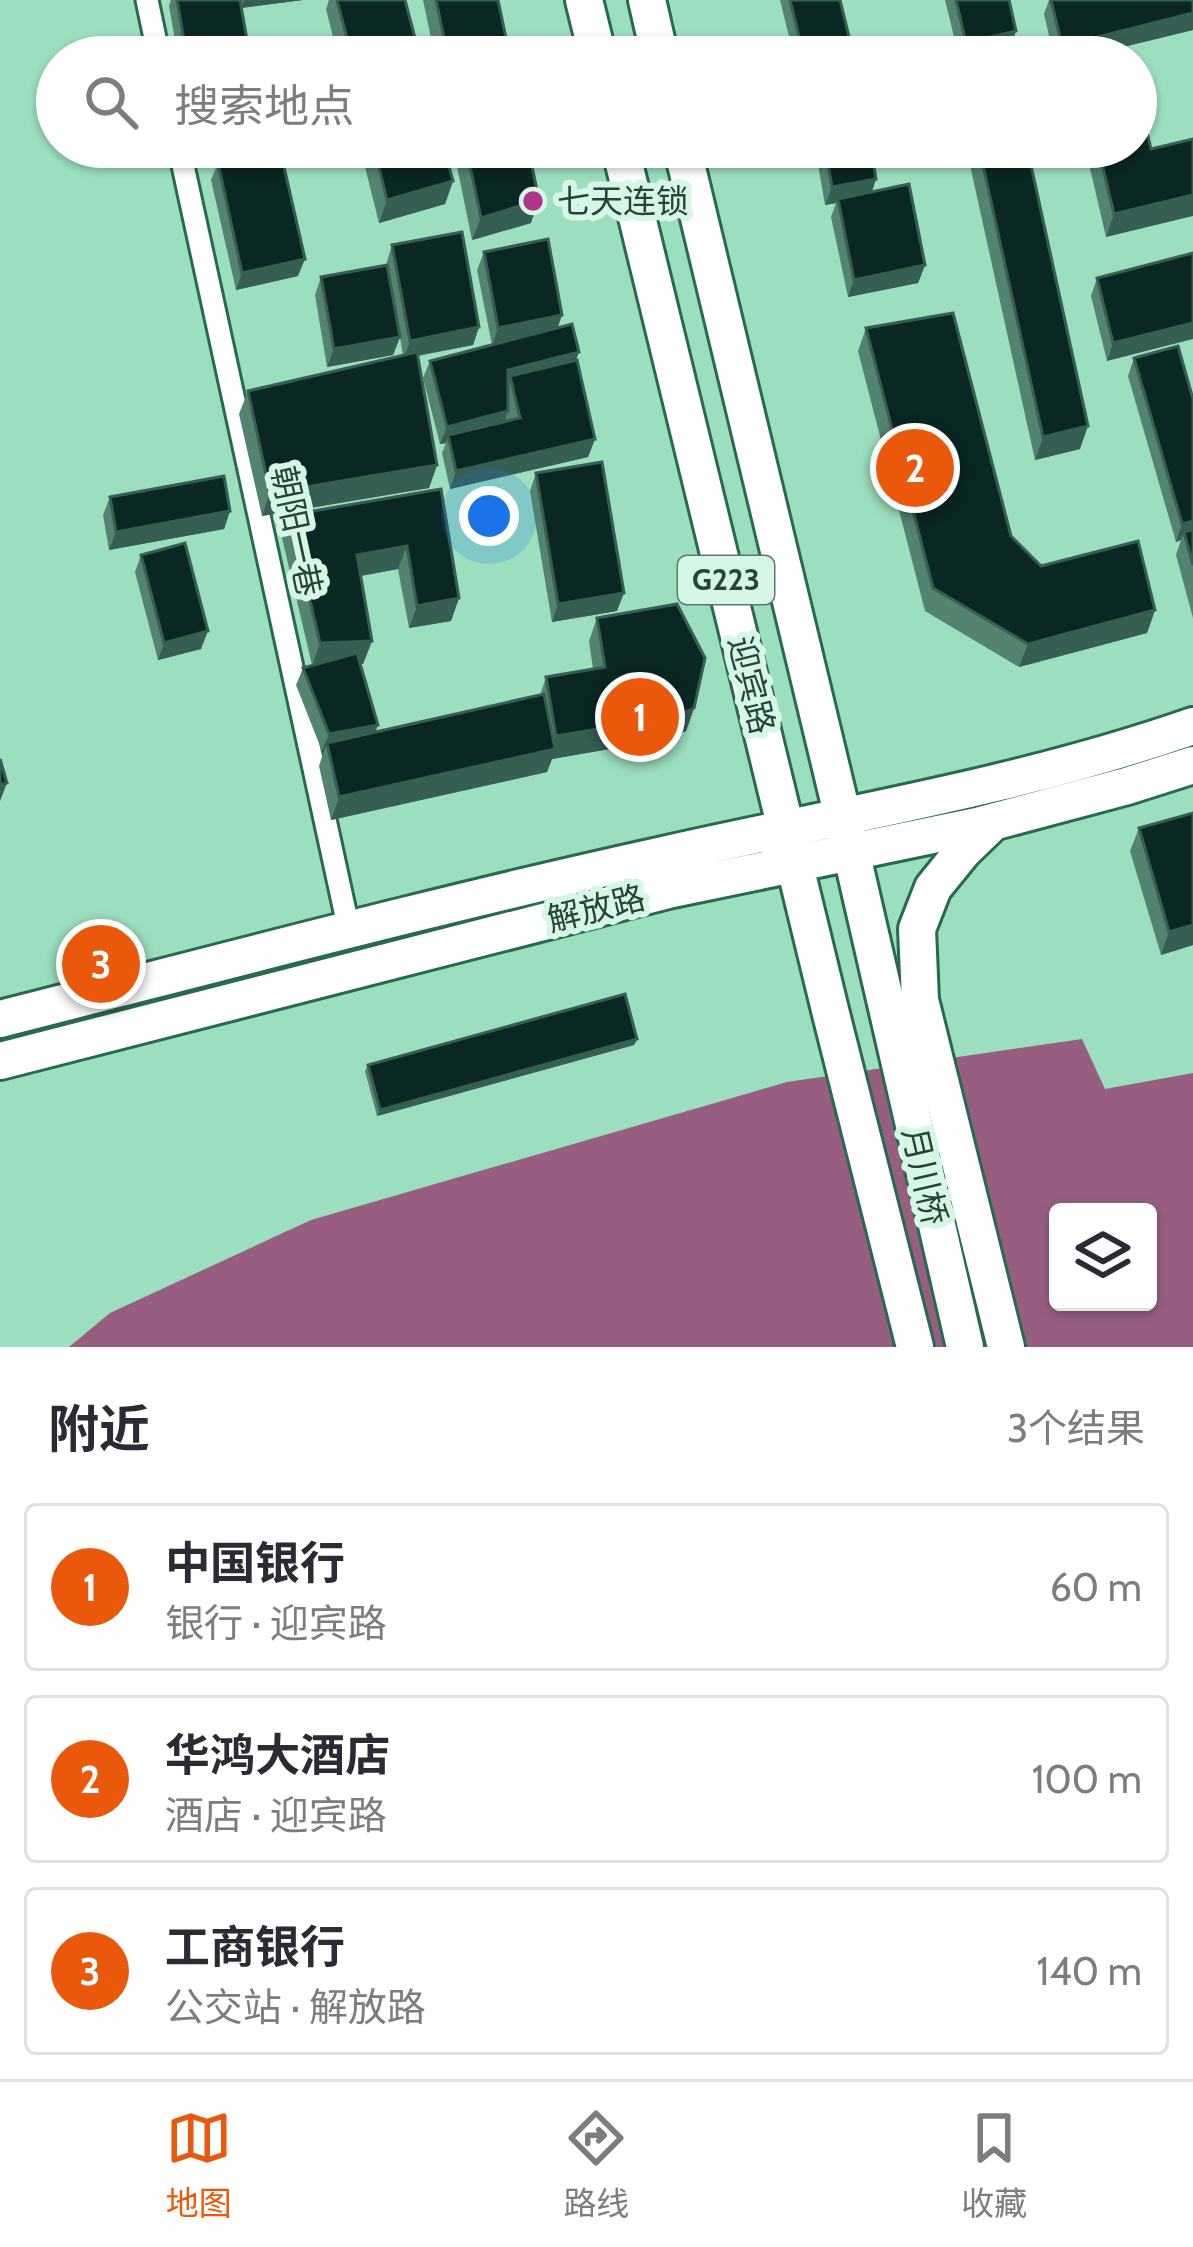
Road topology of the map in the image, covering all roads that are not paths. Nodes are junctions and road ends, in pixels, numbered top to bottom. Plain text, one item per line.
1 (147, 0) edge
2 (584, 0) edge
3 (647, 0) edge
4 (155, 36) edge
5 (593, 36) edge
6 (655, 36) edge
7 (184, 168) edge
8 (625, 168) edge
9 (687, 168) edge
10 (1193, 726) edge
11 (1193, 765) edge
12 (993, 822) junction
13 (846, 834) junction
14 (791, 845) junction
15 (350, 930) junction
16 (902, 1003) junction
17 (831, 1014) joint
18 (0, 1019) edge
19 (0, 1060) edge
20 (915, 1347) edge
21 (965, 1347) edge
22 (1006, 1347) edge

1 - 4 street
2 - 5 main road
3 - 6 main road
7 - 15 street, 朝阳一巷
8 - 14 main road, 迎宾路 / G223
9 - 13 main road, 迎宾路 / G223
10 - 13 main road, 解放路
11 - 12 main road, 解放路
12 - 13 main road, 解放路
12 - 16 main road
13 - 14 main road, 解放路
13 - 16 main road, 迎宾路 / G223
14 - 15 main road, 解放路
14 - 17 main road, 迎宾路 / G223
14 - 19 main road, 解放路
15 - 18 main road, 解放路
16 - 21 main road, 月川桥 / G223
16 - 22 main road
17 - 20 main road, 月川桥 / G223

